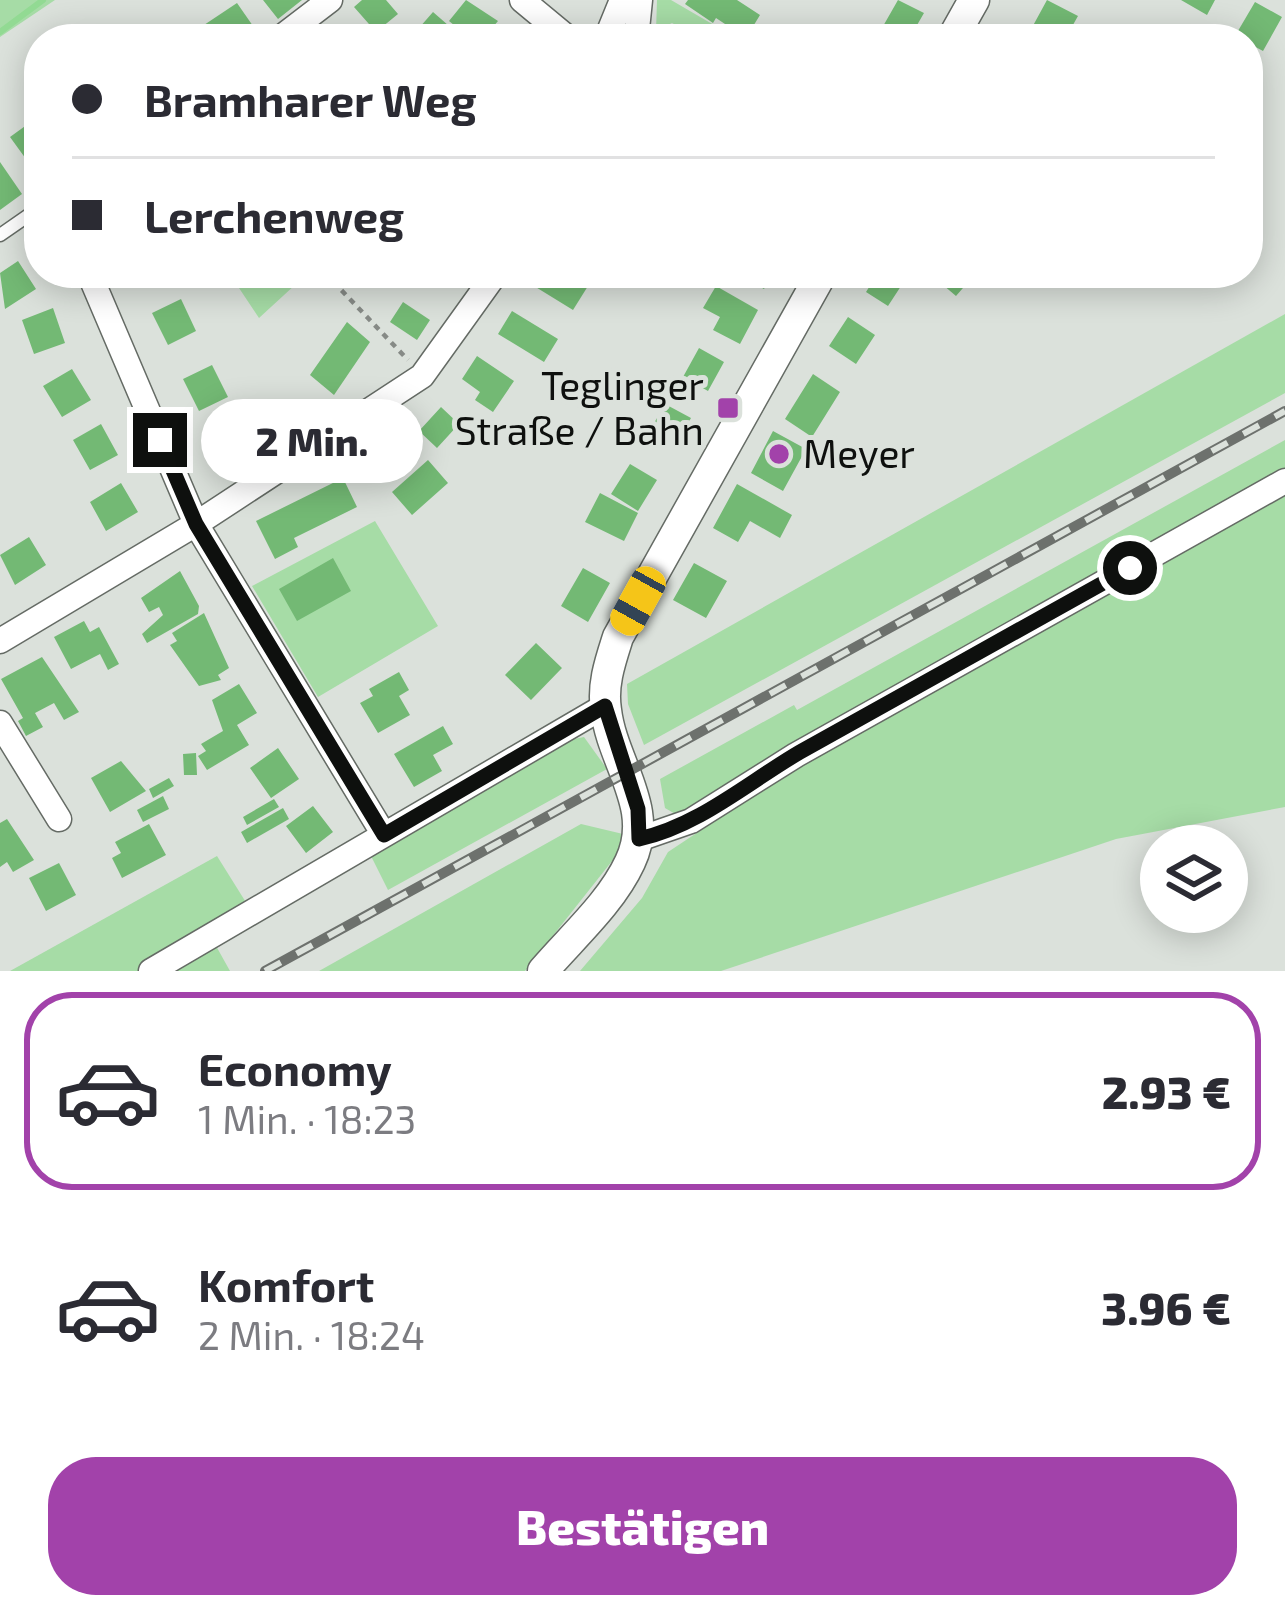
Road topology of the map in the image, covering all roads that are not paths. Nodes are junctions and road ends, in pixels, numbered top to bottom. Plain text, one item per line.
1 (330, 0) edge
2 (522, 0) edge
3 (299, 24) edge
4 (551, 24) edge
5 (95, 288) edge
6 (485, 288) edge
7 (814, 288) edge
8 (1285, 482) edge
9 (196, 524) junction
10 (0, 641) edge
11 (605, 706) junction
12 (0, 723) edge
13 (59, 819) dead end
14 (384, 835) junction
15 (639, 839) junction
16 (151, 971) edge
17 (543, 971) edge

1 - 3 street
2 - 4 street
5 - 9 street
6 - 9 street
7 - 11 street
8 - 15 street
9 - 10 street
9 - 14 street
11 - 14 street
11 - 15 street
12 - 13 street
14 - 16 street
15 - 17 street

